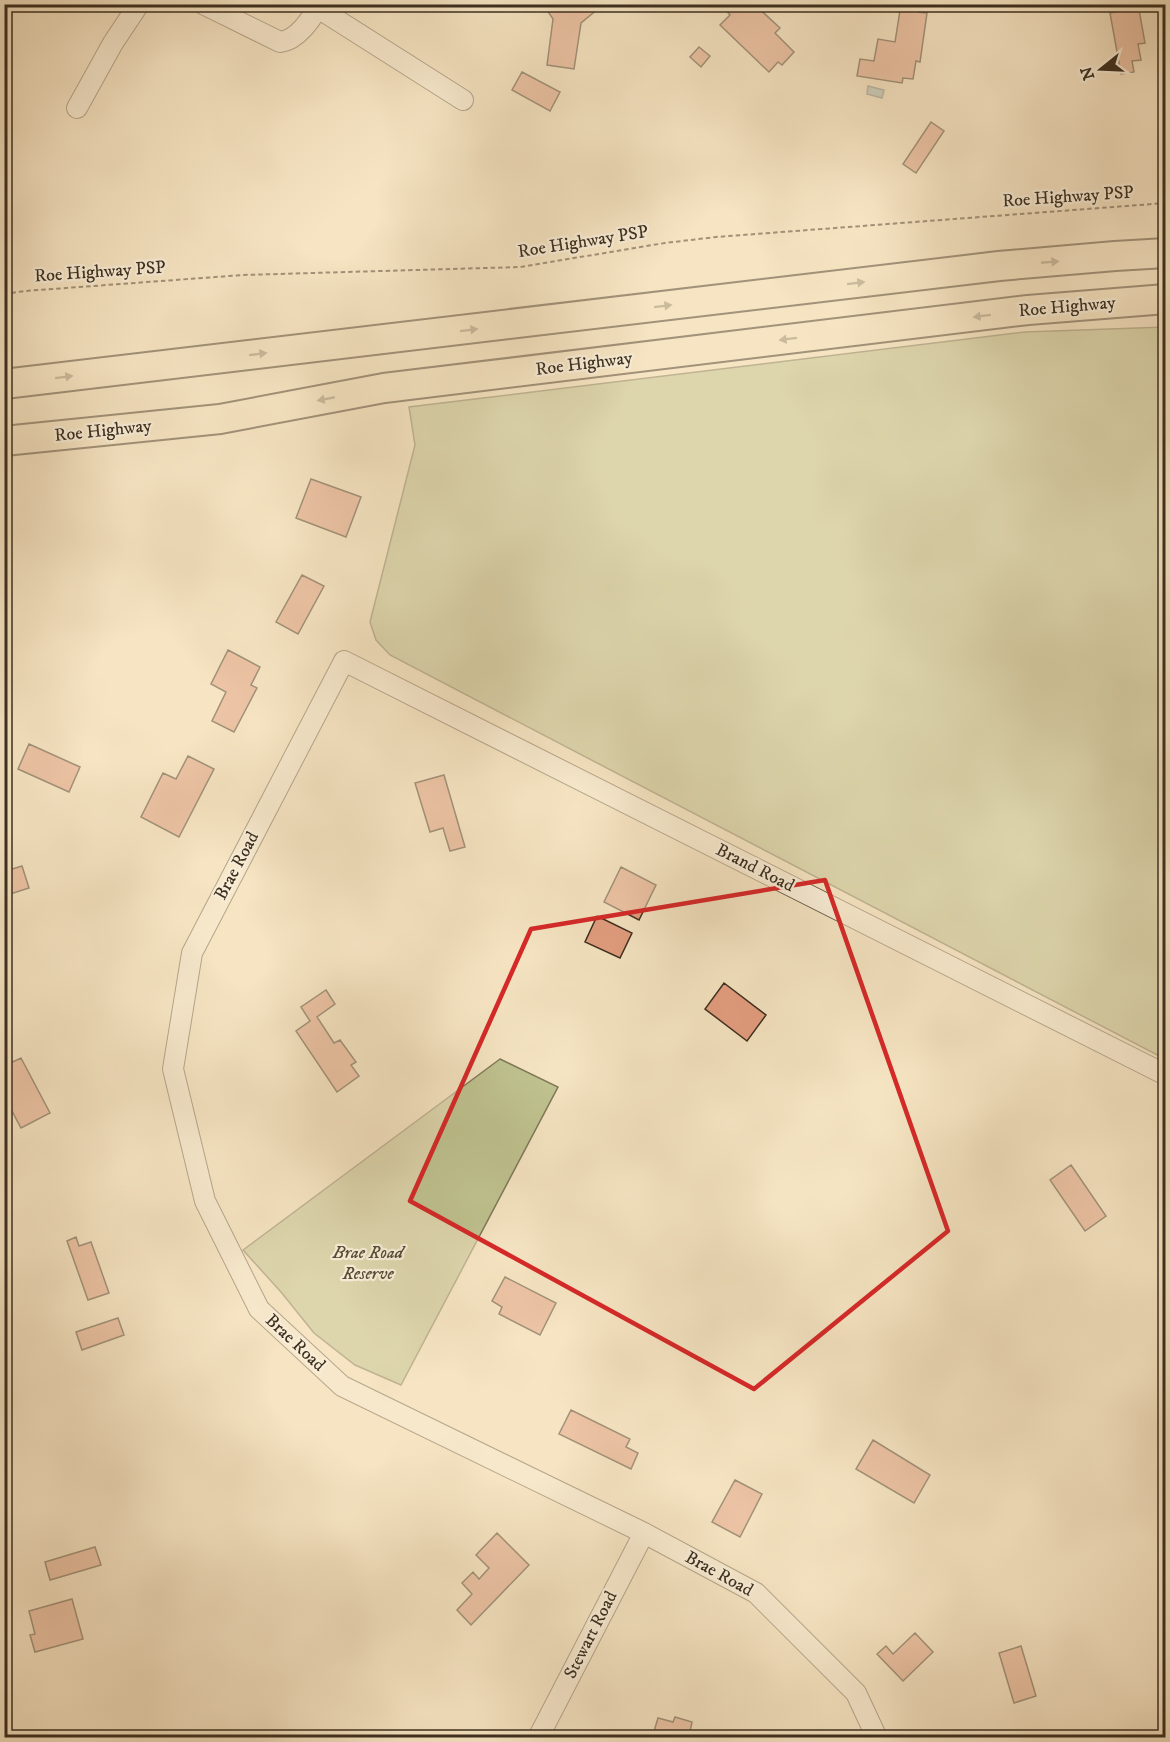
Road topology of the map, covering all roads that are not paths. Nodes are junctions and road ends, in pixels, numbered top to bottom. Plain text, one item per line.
1 (139, 4) edge
2 (203, 4) edge
3 (319, 6) edge
4 (463, 100) dead end
5 (77, 108) dead end
6 (1166, 253) edge
7 (1166, 299) edge
8 (5, 384) edge
9 (220, 419) junction
10 (4, 441) edge
11 (4, 461) edge
12 (344, 661) joint
13 (1166, 1075) edge
14 (644, 1533) junction
15 (538, 1737) edge
16 (877, 1737) edge

1 - 5 street
2 - 3 street
3 - 4 street
8 -> 6 highway
7 -> 9 highway, Roe Highway
9 - 10 highway, Roe Highway
9 - 11 highway
12 - 13 street, Brand Road
12 - 14 street, Brae Road
14 - 15 street, Stewart Road
14 - 16 street, Brae Road

